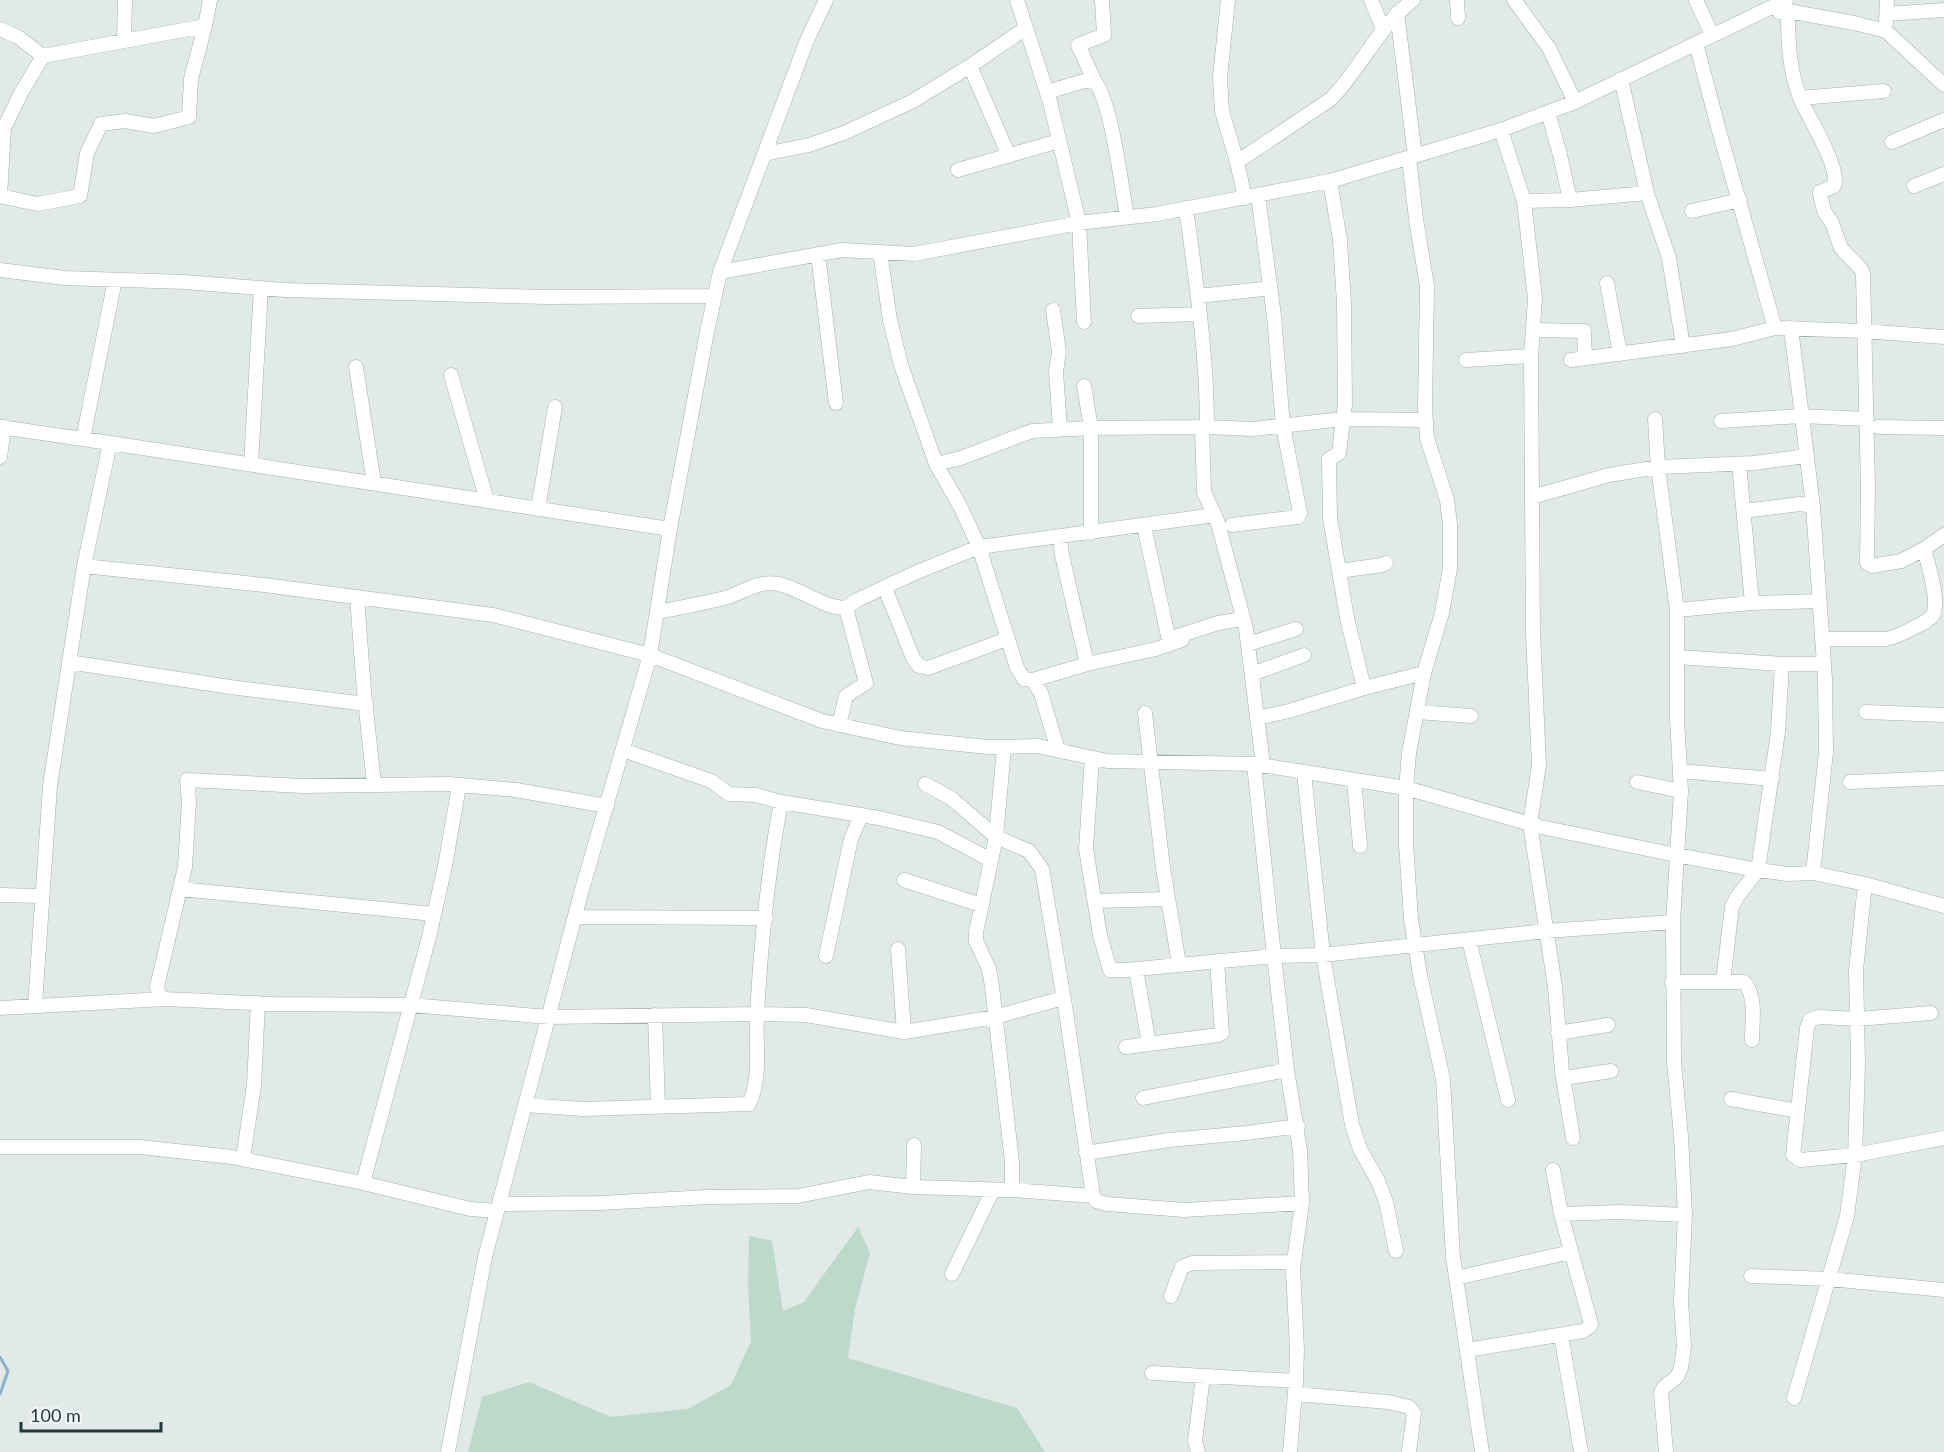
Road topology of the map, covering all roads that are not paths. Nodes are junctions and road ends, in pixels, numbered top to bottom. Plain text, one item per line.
1 (125, 0) edge
2 (210, 0) edge
3 (1017, 0) edge
4 (1102, 0) edge
5 (1228, 0) edge
6 (1371, 0) edge
7 (1413, 0) edge
8 (1457, 0) edge
9 (1515, 0) edge
10 (1696, 0) edge
11 (823, 1) edge
12 (1787, 6) edge
13 (1887, 7) edge
14 (1944, 10) edge
15 (1396, 14) junction
16 (1458, 18) dead end
17 (205, 26) junction
18 (1026, 27) junction
19 (0, 29) edge
20 (1383, 29) junction
21 (1886, 31) junction
22 (1712, 35) junction
23 (124, 40) junction
24 (1696, 43) junction
25 (43, 56) junction
26 (970, 66) junction
27 (1621, 79) junction
28 (1095, 82) junction
29 (1944, 85) edge
30 (1047, 92) junction
31 (1884, 92) dead end
32 (1800, 98) junction
33 (1575, 102) junction
34 (1548, 112) junction
35 (4, 117) edge
36 (1944, 120) edge
37 (1501, 130) junction
38 (1059, 141) junction
39 (1892, 142) dead end
40 (764, 154) junction
41 (1009, 156) junction
42 (1412, 157) junction
43 (1237, 162) junction
44 (958, 171) dead end
45 (1944, 174) edge
46 (1330, 181) junction
47 (1914, 186) dead end
48 (1647, 193) junction
49 (0, 196) edge
50 (1252, 196) junction
51 (1570, 200) junction
52 (1740, 200) junction
53 (1524, 201) junction
54 (1186, 208) junction
55 (1692, 211) dead end
56 (1127, 217) junction
57 (1079, 223) junction
58 (880, 252) junction
59 (818, 254) junction
60 (0, 270) edge
61 (720, 272) junction
62 (115, 280) junction
63 (1607, 283) dead end
64 (261, 288) junction
65 (1263, 289) dead end
66 (715, 296) junction
67 (1198, 296) junction
68 (1053, 310) dead end
69 (1200, 314) junction
70 (1138, 316) dead end
71 (1084, 322) dead end
72 (1775, 328) junction
73 (1791, 328) junction
74 (1534, 330) junction
75 (1863, 331) junction
76 (1944, 337) edge
77 (1683, 346) junction
78 (1620, 354) junction
79 (1531, 356) junction
80 (1466, 360) dead end
81 (356, 367) dead end
82 (451, 375) dead end
83 (1084, 386) dead end
84 (836, 403) dead end
85 (555, 407) dead end
86 (1801, 416) junction
87 (1343, 419) junction
88 (1654, 419) dead end
89 (1426, 420) junction
90 (1721, 422) dead end
91 (1872, 423) junction
92 (1283, 426) junction
93 (2, 427) edge
94 (1060, 428) junction
95 (1091, 428) junction
96 (1204, 428) junction
97 (1944, 428) edge
98 (82, 439) junction
99 (110, 443) junction
100 (1806, 456) junction
101 (0, 457) edge
102 (251, 464) junction
103 (936, 464) junction
104 (1739, 464) junction
105 (1658, 467) junction
106 (374, 483) junction
107 (1532, 497) junction
108 (487, 501) junction
109 (1813, 506) junction
110 (538, 508) junction
111 (1744, 511) junction
112 (1215, 515) junction
113 (1232, 525) dead end
114 (1144, 526) junction
115 (670, 529) junction
116 (1091, 533) junction
117 (1944, 535) edge
118 (1060, 537) junction
119 (979, 547) junction
120 (1924, 549) junction
121 (1386, 563) dead end
122 (84, 566) junction
123 (1339, 571) junction
124 (885, 588) junction
125 (357, 597) junction
126 (1820, 602) junction
127 (1752, 603) junction
128 (846, 608) junction
129 (1677, 610) junction
130 (657, 612) junction
131 (1243, 619) junction
132 (1296, 629) dead end
133 (1007, 639) junction
134 (1822, 639) junction
135 (1182, 640) dead end
136 (1248, 644) junction
137 (650, 655) junction
138 (1304, 655) dead end
139 (1678, 657) junction
140 (69, 662) junction
141 (1087, 664) junction
142 (1782, 664) junction
143 (1824, 664) junction
144 (1424, 673) junction
145 (1252, 674) junction
146 (1033, 680) junction
147 (1364, 688) junction
148 (366, 704) junction
149 (1417, 712) junction
150 (1866, 712) dead end
151 (1145, 713) dead end
152 (1944, 715) edge
153 (1471, 716) dead end
154 (1257, 718) junction
155 (839, 726) junction
156 (1004, 747) junction
157 (623, 750) junction
158 (1058, 750) junction
159 (1092, 758) junction
160 (1151, 763) junction
161 (1258, 764) junction
162 (1680, 771) junction
163 (1304, 772) junction
164 (1944, 778) edge
165 (1772, 779) junction
166 (1354, 780) junction
167 (1637, 782) dead end
168 (1850, 782) dead end
169 (374, 784) junction
170 (924, 784) dead end
171 (459, 786) junction
172 (1406, 788) junction
173 (1681, 791) junction
174 (781, 802) junction
175 (607, 806) junction
176 (861, 816) junction
177 (1530, 824) junction
178 (996, 837) junction
179 (1360, 846) dead end
180 (1676, 855) junction
181 (991, 860) junction
182 (1758, 870) junction
183 (1813, 873) junction
184 (904, 880) dead end
185 (1865, 884) junction
186 (180, 889) junction
187 (0, 895) edge
188 (42, 896) junction
189 (1168, 899) junction
190 (1095, 902) junction
191 (981, 905) junction
192 (1944, 906) edge
193 (434, 914) junction
194 (575, 917) junction
195 (766, 918) junction
196 (1673, 922) junction
197 (1546, 932) junction
198 (1469, 940) junction
199 (1415, 945) junction
200 (897, 949) dead end
201 (1323, 955) junction
202 (826, 956) dead end
203 (1274, 956) junction
204 (1217, 961) junction
205 (1179, 964) junction
206 (1136, 969) junction
207 (1724, 981) junction
208 (1672, 982) junction
209 (1063, 998) junction
210 (165, 999) junction
211 (258, 1004) junction
212 (35, 1005) junction
213 (411, 1005) junction
214 (0, 1008) edge
215 (1931, 1013) dead end
216 (757, 1014) junction
217 (655, 1015) junction
218 (549, 1017) junction
219 (995, 1017) junction
220 (1858, 1018) junction
221 (1608, 1024) dead end
222 (904, 1032) junction
223 (1558, 1033) junction
224 (1752, 1040) dead end
225 (1149, 1044) junction
226 (1126, 1047) dead end
227 (1287, 1070) junction
228 (1611, 1071) dead end
229 (1564, 1078) junction
230 (1143, 1098) dead end
231 (1731, 1099) dead end
232 (1508, 1100) dead end
233 (525, 1105) junction
234 (658, 1107) junction
235 (1798, 1111) junction
236 (1298, 1126) junction
237 (1573, 1138) dead end
238 (1944, 1138) edge
239 (914, 1145) dead end
240 (0, 1148) edge
241 (1086, 1153) junction
242 (1855, 1155) junction
243 (243, 1159) junction
244 (1552, 1170) dead end
245 (363, 1183) junction
246 (913, 1187) junction
247 (993, 1190) junction
248 (1012, 1190) junction
249 (1093, 1196) junction
250 (1302, 1203) junction
251 (498, 1208) junction
252 (1561, 1214) junction
253 (1685, 1215) junction
254 (1396, 1251) dead end
255 (1571, 1252) junction
256 (1293, 1262) junction
257 (952, 1274) dead end
258 (1751, 1276) dead end
259 (1456, 1278) junction
260 (1828, 1279) junction
261 (1944, 1290) edge
262 (1171, 1296) dead end
263 (1561, 1335) junction
264 (1467, 1350) junction
265 (1152, 1373) dead end
266 (1203, 1376) junction
267 (1296, 1387) junction
268 (1794, 1398) dead end
269 (448, 1452) edge
270 (1198, 1452) edge
271 (1290, 1452) edge
272 (1409, 1452) edge
273 (1482, 1452) edge
274 (1581, 1452) edge
275 (1666, 1452) edge

1 - 23 street
2 - 17 street
3 - 18 street
4 - 28 street
5 - 43 street
6 - 20 street
7 - 15 street
8 - 16 street
9 - 33 street
10 - 22 street
11 - 40 street
12 - 21 street
12 - 22 street
12 - 32 street
13 - 14 street
13 - 21 street
15 - 20 street
15 - 42 street
17 - 23 street
17 - 49 street
18 - 26 street
18 - 30 street
19 - 25 street
20 - 43 street
21 - 29 street
22 - 24 street
23 - 25 street
24 - 27 street
24 - 52 street
25 - 35 street
26 - 40 street
26 - 41 street
27 - 33 street
27 - 48 street
28 - 30 street
28 - 56 street
30 - 38 street
31 - 32 street
32 - 75 street
33 - 34 street
34 - 37 street
34 - 51 street
35 - 49 street
36 - 39 street
37 - 42 street
37 - 53 street
38 - 41 street
38 - 57 street
40 - 61 street
41 - 44 street
42 - 46 street
42 - 89 street
43 - 50 street
45 - 47 street
46 - 50 street
46 - 87 street
48 - 51 street
48 - 77 street
50 - 54 street
50 - 92 street
51 - 53 street
52 - 55 street
52 - 72 street
53 - 74 street
54 - 56 street
54 - 67 street
56 - 57 street
57 - 58 street
57 - 71 street
58 - 59 street
58 - 103 street
59 - 61 street
59 - 84 street
60 - 62 street
61 - 66 street
62 - 64 street
62 - 98 street
63 - 78 street
64 - 66 street
64 - 102 street
65 - 67 street
66 - 115 street
67 - 69 street
68 - 94 street
69 - 70 street
69 - 96 street
72 - 73 street
72 - 77 street
73 - 75 street
73 - 86 street
74 - 78 street
74 - 79 street
75 - 76 street
75 - 91 street
77 - 78 street
79 - 80 street
79 - 107 street
81 - 106 street
82 - 108 street
83 - 95 street
85 - 110 street
86 - 90 street
86 - 91 street
86 - 100 street
87 - 89 street
87 - 92 street
87 - 123 street
88 - 105 street
89 - 144 street
91 - 97 street
91 - 120 street
92 - 96 street
92 - 113 street
93 - 98 street
93 - 101 street
94 - 95 street
94 - 103 street
95 - 96 street
95 - 116 street
96 - 112 street
98 - 99 street
99 - 102 street
99 - 122 street
100 - 104 street
100 - 109 street
102 - 106 street
103 - 119 street
104 - 105 street
104 - 111 street
105 - 107 street
105 - 129 street
106 - 108 street
107 - 177 street
108 - 110 street
109 - 111 street
109 - 126 street
110 - 115 street
111 - 127 street
112 - 114 street
112 - 131 street
114 - 116 street
114 - 131 street
115 - 130 street
116 - 118 street
117 - 120 street
118 - 119 street
118 - 141 street
119 - 124 street
119 - 133 street
120 - 134 street
121 - 123 street
122 - 125 street
122 - 140 street
123 - 147 street
124 - 128 street
124 - 133 street
125 - 137 street
125 - 148 street
126 - 127 street
126 - 134 street
127 - 129 street
128 - 130 street
128 - 155 street
129 - 139 street
130 - 137 street
131 - 136 street
132 - 136 street
133 - 146 street
134 - 143 street
135 - 141 street
136 - 145 street
137 - 155 street
137 - 157 street
138 - 145 street
139 - 142 street
139 - 162 street
140 - 148 street
140 - 188 street
141 - 146 street
142 - 143 street
142 - 165 street
143 - 183 street
144 - 147 street
144 - 149 street
145 - 154 street
146 - 158 street
147 - 154 street
148 - 169 street
149 - 153 street
149 - 172 street
150 - 152 street
151 - 160 street
154 - 161 street
155 - 156 street
156 - 158 street
156 - 178 street
157 - 174 street
157 - 175 street
158 - 159 street
159 - 160 street
159 - 190 street
160 - 161 street
160 - 189 street
161 - 163 street
161 - 203 street
162 - 165 street
162 - 173 street
163 - 166 street
163 - 201 street
164 - 168 street
165 - 182 street
166 - 172 street
166 - 179 street
167 - 173 street
169 - 171 street
169 - 186 street
170 - 178 street
171 - 175 street
171 - 193 street
172 - 177 street
172 - 199 street
173 - 180 street
174 - 176 street
174 - 195 street
175 - 194 street
176 - 181 street
176 - 202 street
177 - 180 street
177 - 197 street
178 - 181 street
178 - 209 street
180 - 182 street
180 - 196 street
181 - 191 street
182 - 183 street
182 - 207 street
183 - 185 street
184 - 191 street
185 - 192 street
185 - 220 street
186 - 193 street
186 - 210 street
187 - 188 street
188 - 212 street
189 - 190 street
189 - 205 street
190 - 206 street
191 - 219 street
193 - 213 street
194 - 195 street
194 - 218 street
195 - 216 street
196 - 197 street
196 - 208 street
197 - 198 street
197 - 223 street
198 - 199 street
198 - 232 street
199 - 201 street
199 - 259 street
200 - 222 street
201 - 203 street
201 - 254 street
203 - 204 street
203 - 227 street
204 - 205 street
204 - 225 street
205 - 206 street
206 - 225 street
207 - 208 street
207 - 224 street
208 - 253 street
209 - 219 street
209 - 241 street
210 - 211 street
210 - 212 street
211 - 213 street
211 - 243 street
212 - 214 street
213 - 218 street
213 - 245 street
215 - 220 street
216 - 217 street
216 - 222 street
216 - 234 street
217 - 218 street
217 - 234 street
218 - 233 street
219 - 222 street
219 - 248 street
220 - 235 street
220 - 242 street
221 - 223 street
223 - 229 street
225 - 226 street
227 - 230 street
227 - 236 street
228 - 229 street
229 - 237 street
231 - 235 street
233 - 234 street
233 - 251 street
235 - 242 street
236 - 241 street
236 - 250 street
238 - 242 street
239 - 246 street
240 - 243 street
241 - 249 street
242 - 260 street
243 - 245 street
244 - 252 street
245 - 251 street
246 - 247 street
246 - 251 street
247 - 248 street
247 - 257 street
248 - 249 street
249 - 250 street
250 - 256 street
251 - 269 street
252 - 253 street
252 - 255 street
253 - 275 street
255 - 259 street
255 - 263 street
256 - 262 street
256 - 267 street
258 - 260 street
259 - 264 street
260 - 261 street
260 - 268 street
263 - 264 street
263 - 274 street
264 - 273 street
265 - 266 street
266 - 267 street
266 - 270 street
267 - 271 street
267 - 272 street

